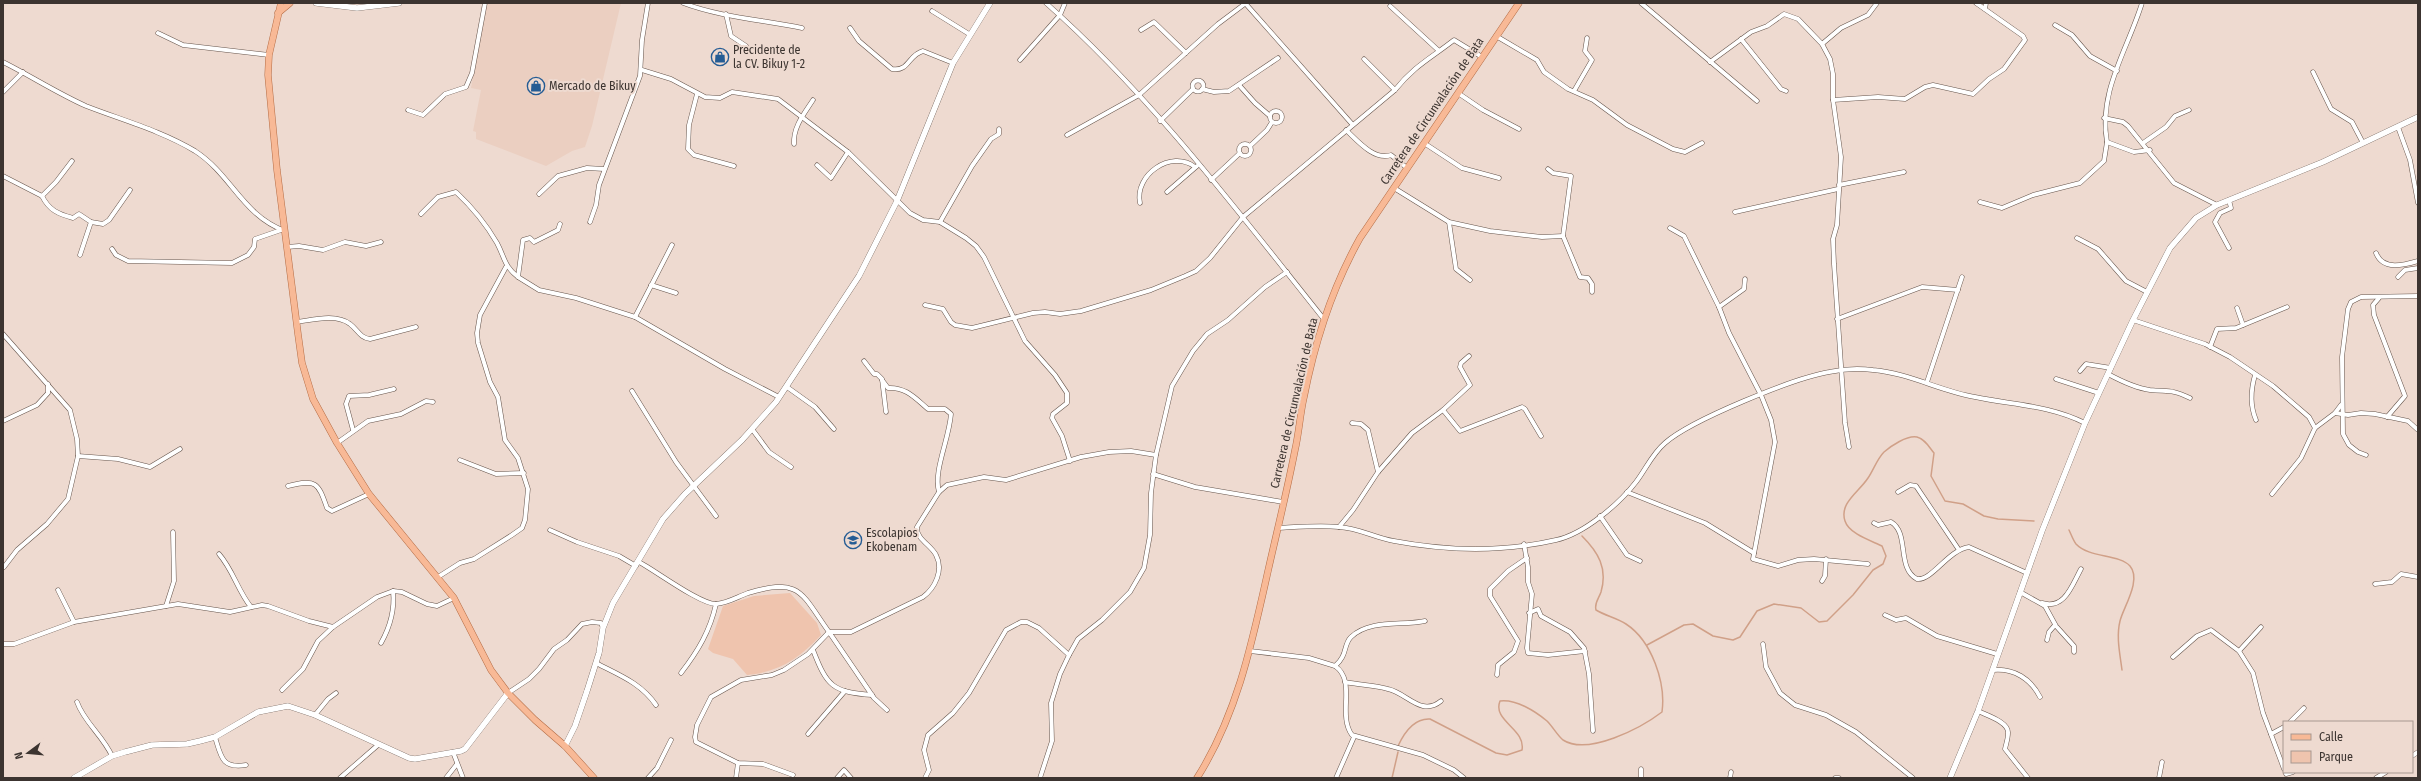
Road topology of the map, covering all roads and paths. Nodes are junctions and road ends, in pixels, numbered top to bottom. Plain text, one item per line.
1 (281, 3) edge
2 (290, 3) edge
3 (316, 3) edge
4 (398, 3) edge
5 (485, 3) edge
6 (648, 3) edge
7 (683, 3) edge
8 (990, 3) edge
9 (1046, 3) edge
10 (1065, 3) edge
11 (1245, 3) edge
12 (1519, 3) edge
13 (1641, 3) edge
14 (1877, 3) edge
15 (1976, 3) edge
16 (1986, 3) edge
17 (2142, 3) edge
18 (1390, 6) dead end
19 (1985, 9) junction
20 (932, 11) dead end
21 (278, 13) junction
22 (726, 14) junction
23 (1060, 15) junction
24 (2055, 25) dead end
25 (802, 28) dead end
26 (850, 28) dead end
27 (1141, 30) dead end
28 (158, 33) dead end
29 (969, 34) junction
30 (1496, 36) junction
31 (1587, 38) dead end
32 (1741, 39) junction
33 (1822, 44) junction
34 (746, 46) dead end
35 (1438, 50) junction
36 (1186, 53) junction
37 (270, 55) junction
38 (1482, 57) junction
39 (1278, 58) dead end
40 (1364, 59) dead end
41 (1020, 60) dead end
42 (3, 62) edge
43 (1710, 62) junction
44 (953, 63) junction
45 (642, 70) junction
46 (2117, 71) junction
47 (24, 72) junction
48 (2313, 72) dead end
49 (1239, 85) junction
50 (1193, 89) junction
51 (1202, 90) junction
52 (1394, 90) junction
53 (1574, 91) junction
54 (1786, 91) dead end
55 (3, 92) edge
56 (1458, 93) junction
57 (697, 94) junction
58 (1139, 96) junction
59 (813, 100) dead end
60 (1833, 100) junction
61 (1756, 101) dead end
62 (408, 110) dead end
63 (2189, 110) dead end
64 (1270, 116) junction
65 (802, 117) junction
66 (2418, 117) edge
67 (2104, 118) junction
68 (1160, 121) junction
69 (1272, 122) junction
70 (1352, 124) junction
71 (2398, 127) junction
72 (999, 129) dead end
73 (1519, 129) dead end
74 (1346, 130) junction
75 (1068, 135) dead end
76 (2107, 142) junction
77 (1424, 143) junction
78 (1702, 143) dead end
79 (2143, 143) junction
80 (2363, 143) junction
81 (794, 144) dead end
82 (1250, 146) junction
83 (2150, 150) junction
84 (848, 152) junction
85 (1240, 153) junction
86 (72, 161) dead end
87 (817, 165) dead end
88 (734, 166) dead end
89 (1197, 166) junction
90 (1407, 168) junction
91 (1548, 168) dead end
92 (604, 169) junction
93 (1904, 172) dead end
94 (3, 176) edge
95 (1499, 178) dead end
96 (1212, 180) junction
97 (1839, 187) junction
98 (1394, 188) junction
99 (130, 190) dead end
100 (1167, 192) dead end
101 (539, 194) dead end
102 (42, 196) junction
103 (2229, 200) junction
104 (897, 201) junction
105 (1980, 202) dead end
106 (1140, 203) dead end
107 (2418, 203) edge
108 (2217, 205) junction
109 (1734, 212) dead end
110 (421, 214) dead end
111 (1243, 217) junction
112 (91, 222) junction
113 (590, 222) dead end
114 (940, 222) junction
115 (1449, 222) junction
116 (560, 224) dead end
117 (1670, 228) dead end
118 (283, 230) junction
119 (1563, 236) junction
120 (2077, 238) dead end
121 (382, 242) dead end
122 (672, 245) dead end
123 (287, 247) junction
124 (2229, 248) dead end
125 (112, 249) dead end
126 (2376, 253) dead end
127 (80, 255) dead end
128 (2418, 261) edge
129 (506, 267) junction
130 (2418, 268) edge
131 (1287, 272) junction
132 (518, 277) junction
133 (1962, 277) dead end
134 (2398, 277) dead end
135 (1745, 279) dead end
136 (1470, 280) dead end
137 (651, 285) junction
138 (1958, 290) junction
139 (1592, 292) dead end
140 (2147, 292) junction
141 (676, 293) dead end
142 (2418, 296) edge
143 (2379, 298) junction
144 (925, 305) dead end
145 (1720, 307) junction
146 (2287, 307) dead end
147 (2236, 308) dead end
148 (635, 317) junction
149 (1013, 318) junction
150 (1323, 318) junction
151 (1837, 319) junction
152 (2133, 320) junction
153 (297, 322) junction
154 (2243, 325) junction
155 (416, 327) dead end
156 (3, 334) edge
157 (2210, 347) junction
158 (1469, 356) dead end
159 (864, 360) dead end
160 (2111, 368) junction
161 (1841, 371) junction
162 (2080, 371) dead end
163 (2108, 374) junction
164 (2255, 375) junction
165 (2056, 379) dead end
166 (882, 380) junction
167 (1927, 382) junction
168 (48, 384) junction
169 (787, 387) junction
170 (394, 389) dead end
171 (632, 391) dead end
172 (2099, 393) junction
173 (1761, 395) junction
174 (779, 397) junction
175 (2190, 398) dead end
176 (432, 402) dead end
177 (2341, 405) junction
178 (1443, 410) junction
179 (886, 412) dead end
180 (2335, 413) junction
181 (2342, 413) junction
182 (2387, 417) junction
183 (2256, 420) dead end
184 (3, 421) edge
185 (1352, 423) dead end
186 (2085, 423) junction
187 (2315, 428) junction
188 (752, 429) junction
189 (834, 429) dead end
190 (353, 430) junction
191 (2418, 430) edge
192 (1541, 436) dead end
193 (337, 443) junction
194 (1849, 447) dead end
195 (180, 449) dead end
196 (2366, 454) dead end
197 (1156, 455) junction
198 (78, 456) junction
199 (460, 460) dead end
200 (1070, 461) junction
201 (791, 467) dead end
202 (1378, 472) junction
203 (524, 473) junction
204 (1153, 474) junction
205 (288, 486) dead end
206 (692, 487) junction
207 (938, 492) junction
208 (1626, 492) junction
209 (1898, 492) dead end
210 (369, 494) junction
211 (2272, 494) dead end
212 (1283, 502) junction
213 (716, 516) dead end
214 (1600, 516) junction
215 (1874, 523) dead end
216 (1339, 527) junction
217 (1278, 528) junction
218 (550, 530) dead end
219 (173, 532) dead end
220 (1524, 544) junction
221 (1959, 550) junction
222 (1754, 553) junction
223 (219, 554) dead end
224 (1527, 558) junction
225 (1826, 559) junction
226 (1640, 561) dead end
227 (638, 564) junction
228 (1868, 564) dead end
229 (4, 567) dead end
230 (2081, 569) dead end
231 (2026, 573) junction
232 (438, 577) junction
233 (2418, 577) edge
234 (1822, 582) dead end
235 (2375, 584) dead end
236 (58, 590) dead end
237 (393, 591) junction
238 (2020, 592) junction
239 (454, 598) junction
240 (2039, 602) junction
241 (716, 604) junction
242 (166, 606) junction
243 (251, 607) junction
244 (1529, 613) junction
245 (1885, 615) dead end
246 (1425, 621) dead end
247 (74, 622) junction
248 (2055, 625) junction
249 (333, 627) junction
250 (2261, 627) dead end
251 (603, 628) junction
252 (829, 632) junction
253 (2047, 640) dead end
254 (381, 643) dead end
255 (3, 644) edge
256 (1763, 644) dead end
257 (813, 650) junction
258 (1250, 651) junction
259 (1584, 651) junction
260 (2239, 651) junction
261 (2074, 652) dead end
262 (1997, 654) junction
263 (1069, 655) junction
264 (2173, 657) dead end
265 (596, 663) junction
266 (1335, 666) junction
267 (1993, 670) junction
268 (681, 673) dead end
269 (1496, 676) dead end
270 (1345, 682) junction
271 (282, 690) dead end
272 (845, 691) junction
273 (336, 693) dead end
274 (508, 693) junction
275 (872, 695) junction
276 (2040, 697) dead end
277 (1441, 701) dead end
278 (76, 702) dead end
279 (656, 705) dead end
280 (2304, 708) dead end
281 (887, 710) dead end
282 (1978, 712) junction
283 (316, 715) junction
284 (2291, 721) edge
285 (2283, 728) edge
286 (1593, 731) dead end
287 (808, 734) dead end
288 (2271, 734) junction
289 (215, 737) junction
290 (1354, 737) junction
291 (671, 740) dead end
292 (378, 745) junction
293 (565, 746) junction
294 (453, 752) junction
295 (112, 756) junction
296 (2162, 762) dead end
297 (738, 763) junction
298 (457, 764) junction
299 (246, 766) dead end
300 (2283, 766) edge
301 (1641, 769) dead end
302 (1731, 772) dead end
303 (793, 775) dead end
304 (74, 778) edge
305 (340, 778) edge
306 (446, 778) edge
307 (463, 778) edge
308 (594, 778) edge
309 (648, 778) edge
310 (736, 778) edge
311 (837, 778) edge
312 (851, 778) edge
313 (925, 778) edge
314 (1040, 778) edge
315 (1196, 778) edge
316 (1336, 778) edge
317 (1464, 778) edge
318 (1642, 778) edge
319 (1730, 778) edge
320 (1835, 778) edge
321 (1840, 778) edge
322 (1913, 778) edge
323 (1950, 778) edge
324 (2028, 778) edge
325 (2159, 778) edge

1 - 21 main road
2 - 21 main road
3 - 4 street
5 - 62 street
6 - 45 street
7 - 22 street
8 - 29 street
9 - 23 street
10 - 23 street
11 - 36 street
11 - 70 street
12 - 30 main road, Carretera de Circunvalación de Bata
13 - 43 street
14 - 33 street
15 - 19 street
16 - 19 street
17 - 46 street
18 - 35 street
19 - 60 street
20 - 29 street
21 - 37 main road
22 - 25 street
22 - 34 street
23 - 41 street
23 - 58 street
24 - 46 street
26 - 44 street
27 - 36 street
28 - 37 street
29 - 44 street
30 - 38 main road, Carretera de Circunvalación de Bata
30 - 53 street
31 - 53 street
32 - 33 street
32 - 43 street
32 - 54 street
33 - 60 street
35 - 38 street
35 - 52 street
36 - 58 street
37 - 118 main road
38 - 56 main road, Carretera de Circunvalación de Bata
39 - 49 street
40 - 52 street
42 - 47 street
43 - 61 street
44 - 104 street
45 - 57 street
45 - 92 street
46 - 67 street
47 - 55 street
47 - 118 street
48 - 80 street
49 - 51 street
49 - 64 street
50 - 51 street
50 - 51 street
50 - 68 street
52 - 70 street
53 - 78 street
56 - 73 street
56 - 77 main road, Carretera de Circunvalación de Bata
57 - 65 street
57 - 88 street
58 - 68 street
58 - 75 street
59 - 65 street
60 - 97 street
63 - 79 street
64 - 69 street
64 - 69 street
65 - 81 street
65 - 84 street
66 - 71 street
67 - 76 street
67 - 79 street
68 - 89 street
69 - 82 street
70 - 74 street
71 - 80 street
71 - 107 street
72 - 114 street
74 - 90 street
74 - 111 street
76 - 83 street
76 - 105 street
77 - 90 main road, Carretera de Circunvalación de Bata
77 - 95 street
79 - 83 street
80 - 103 street
82 - 85 street
82 - 85 street
83 - 108 street
84 - 87 street
84 - 104 street
85 - 96 street
86 - 102 street
89 - 96 street
89 - 100 street
89 - 106 street
90 - 98 main road, Carretera de Circunvalación de Bata
91 - 119 street
92 - 101 street
92 - 113 street
93 - 97 street
94 - 102 street
96 - 111 street
97 - 109 street
97 - 151 street
98 - 115 street
98 - 150 main road, Carretera de Circunvalación de Bata
99 - 112 street
102 - 112 street
103 - 108 street
103 - 124 street
104 - 114 street
104 - 169 street
108 - 140 street
110 - 129 street
111 - 131 street
111 - 149 street
112 - 127 street
114 - 149 street
115 - 119 street
115 - 136 street
116 - 132 street
117 - 145 street
118 - 123 main road
118 - 125 street
119 - 139 street
120 - 140 street
121 - 123 street
122 - 137 street
123 - 153 main road
126 - 128 street
129 - 132 street
129 - 203 street
130 - 134 street
131 - 150 street
131 - 197 street
132 - 148 street
133 - 138 street
135 - 145 street
137 - 141 street
137 - 148 street
138 - 151 street
138 - 167 street
140 - 152 street
142 - 143 street
143 - 177 street
143 - 182 street
144 - 149 street
145 - 173 street
146 - 154 street
147 - 154 street
148 - 174 street
149 - 200 street
150 - 212 main road, Carretera de Circunvalación de Bata
151 - 161 street
152 - 157 street
152 - 160 street
153 - 155 street
153 - 193 main road
154 - 157 street
156 - 168 street
157 - 164 street
158 - 178 street
159 - 166 street
160 - 162 street
160 - 163 street
161 - 167 street
161 - 173 street
161 - 194 street
163 - 172 street
163 - 175 street
164 - 183 street
164 - 187 street
165 - 172 street
166 - 179 street
166 - 207 street
167 - 186 street
168 - 184 street
168 - 198 street
169 - 174 street
169 - 189 street
170 - 190 street
171 - 206 street
172 - 186 street
173 - 208 street
173 - 222 street
174 - 188 street
176 - 190 street
177 - 180 street
177 - 181 street
178 - 192 street
178 - 202 street
180 - 181 street
180 - 187 street
181 - 182 street
181 - 196 street
182 - 191 street
185 - 202 street
186 - 231 street
187 - 211 street
188 - 201 street
188 - 206 street
190 - 193 street
193 - 210 main road
195 - 198 street
197 - 200 street
197 - 204 street
198 - 229 street
199 - 203 street
200 - 207 street
202 - 216 street
203 - 232 street
204 - 212 street
204 - 263 street
205 - 210 street
206 - 213 street
206 - 227 street
207 - 252 street
208 - 214 street
208 - 222 street
209 - 221 street
210 - 232 main road
212 - 217 main road, Carretera de Circunvalación de Bata
214 - 220 street
214 - 226 street
215 - 221 street
216 - 217 street
216 - 220 street
217 - 258 main road, Carretera de Circunvalación de Bata
218 - 227 street
219 - 242 street
220 - 224 street
221 - 231 street
222 - 225 street
223 - 243 street
224 - 244 street
224 - 269 street
225 - 228 street
225 - 234 street
227 - 241 street
227 - 251 street
230 - 240 street
231 - 238 street
232 - 239 main road
233 - 235 street
236 - 247 street
237 - 239 street
237 - 249 street
237 - 254 street
238 - 240 street
238 - 262 street
239 - 274 main road
240 - 248 street
241 - 252 street
241 - 268 street
242 - 243 street
242 - 247 street
243 - 249 street
244 - 259 street
244 - 259 street
245 - 262 street
246 - 266 street
247 - 255 street
248 - 253 street
248 - 261 street
249 - 271 street
250 - 260 street
251 - 265 street
251 - 274 street
252 - 257 street
252 - 275 street
256 - 322 street
257 - 272 street
257 - 297 street
258 - 266 street
258 - 315 main road, Carretera de Circunvalación de Bata
259 - 286 street
260 - 264 street
260 - 288 street
262 - 267 street
263 - 313 street
263 - 314 street
265 - 279 street
265 - 293 street
266 - 270 street
267 - 276 street
267 - 282 street
270 - 277 street
270 - 290 street
272 - 275 street
272 - 287 street
273 - 283 street
274 - 293 main road
274 - 294 street
275 - 281 street
278 - 295 street
280 - 284 street
282 - 323 street
282 - 324 street
283 - 289 street
283 - 292 street
285 - 288 street
288 - 300 street
289 - 295 street
289 - 299 street
290 - 316 street
290 - 317 street
291 - 309 street
292 - 294 street
292 - 305 street
293 - 308 main road
294 - 298 street
295 - 304 street
296 - 325 street
297 - 303 street
297 - 310 street
298 - 306 street
298 - 307 street
301 - 318 street
302 - 319 street
311 - 312 street
320 - 321 street

